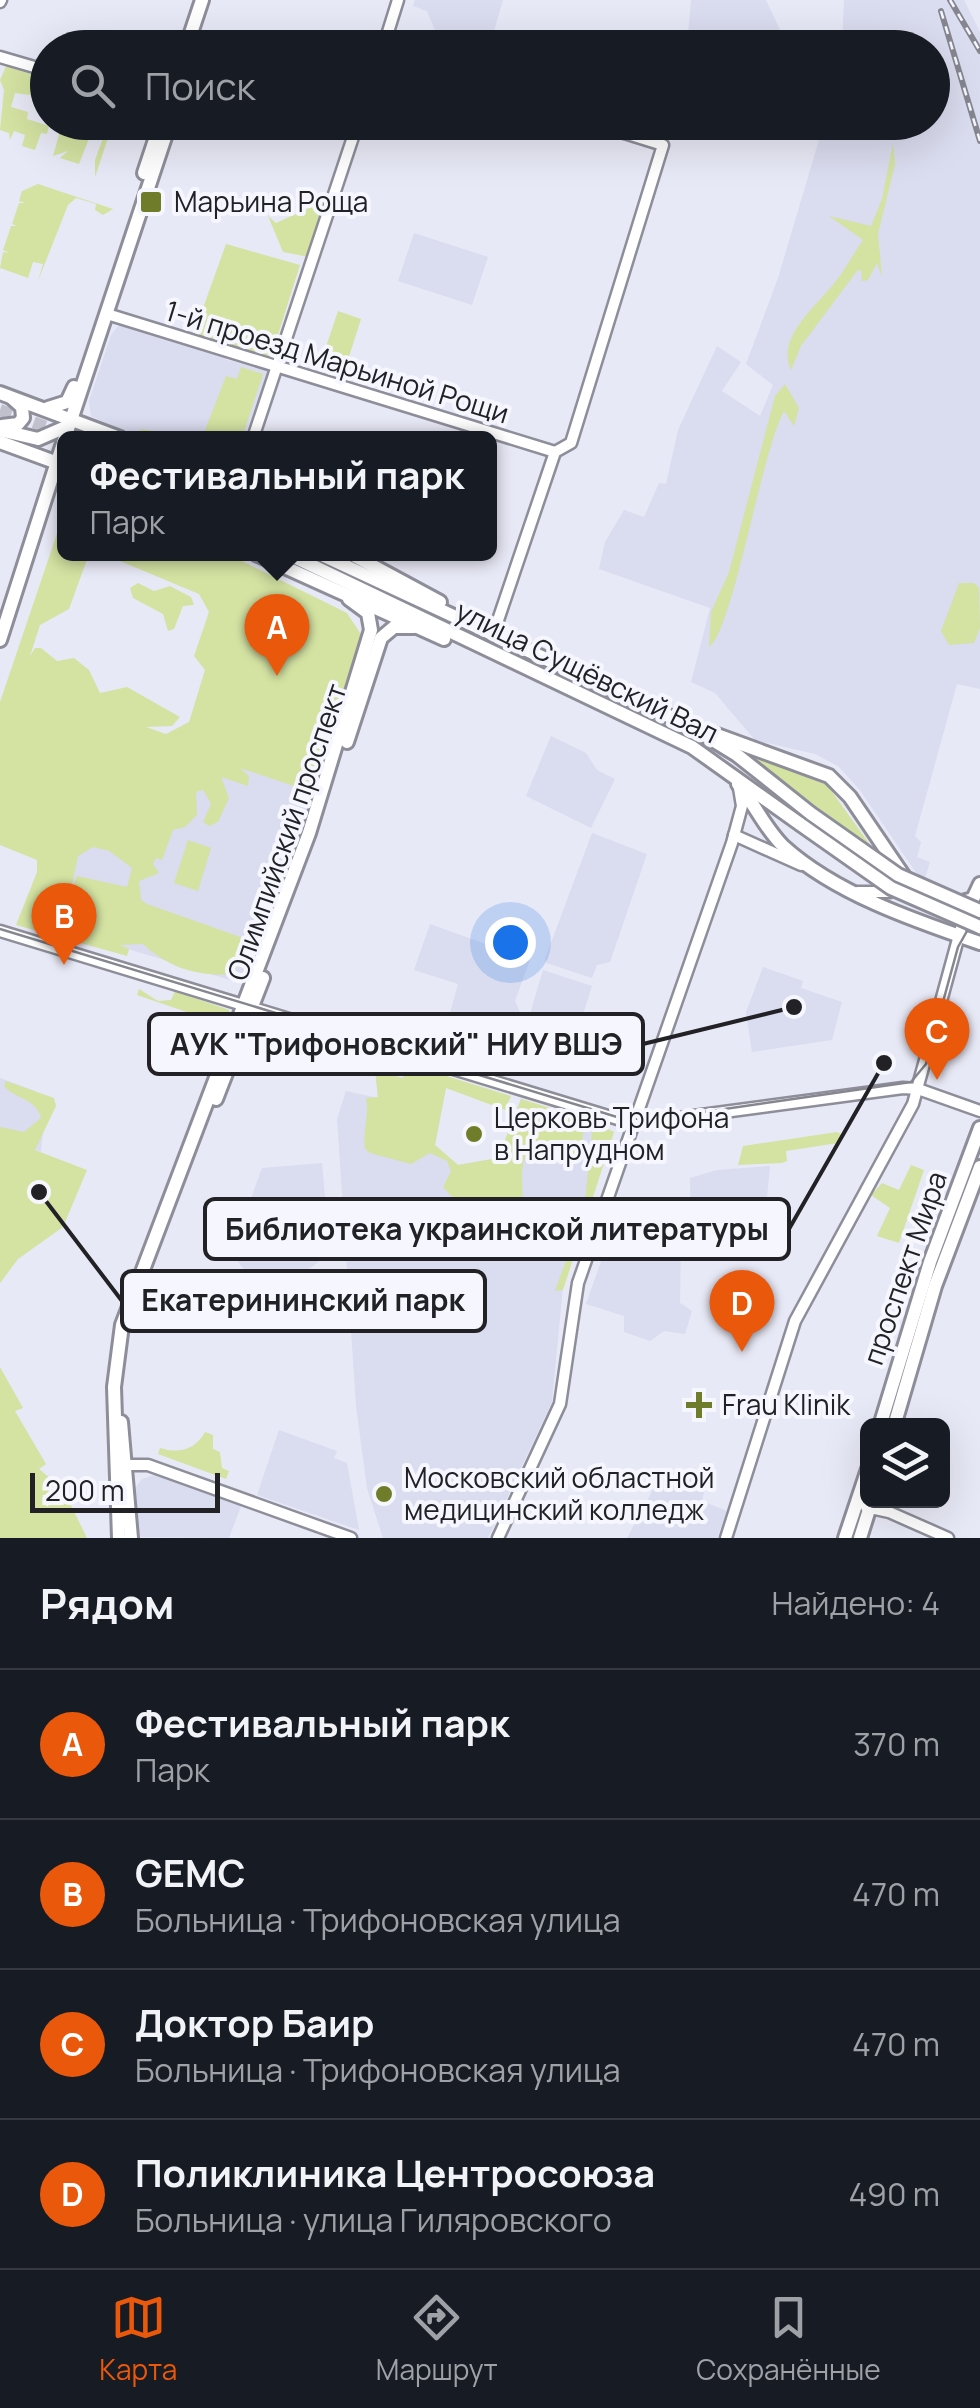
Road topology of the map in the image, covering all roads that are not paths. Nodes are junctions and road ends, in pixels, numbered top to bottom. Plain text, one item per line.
1 (202, 0) edge
2 (210, 0) edge
3 (398, 0) edge
4 (192, 30) edge
5 (201, 30) edge
6 (388, 30) edge
7 (0, 57) edge
8 (30, 66) edge
9 (155, 140) edge
10 (164, 140) edge
11 (352, 140) edge
12 (648, 140) edge
13 (107, 314) junction
14 (276, 368) junction
15 (0, 393) edge
16 (48, 408) junction
17 (0, 428) edge
18 (101, 430) joint
19 (66, 431) edge
20 (67, 431) edge
21 (84, 431) edge
22 (87, 431) edge
23 (255, 431) edge
24 (485, 431) edge
25 (57, 434) edge
26 (497, 435) edge
27 (0, 442) edge
28 (555, 452) junction
29 (57, 463) edge
30 (57, 473) edge
31 (270, 561) edge
32 (303, 561) edge
33 (336, 561) edge
34 (363, 561) edge
35 (349, 599) junction
36 (472, 622) junction
37 (414, 627) junction
38 (494, 632) junction
39 (0, 640) edge
40 (508, 660) junction
41 (688, 725) junction
42 (710, 758) junction
43 (733, 779) junction
44 (734, 835) junction
45 (892, 862) junction
46 (838, 882) junction
47 (978, 889) edge
48 (857, 892) junction
49 (980, 911) edge
50 (980, 927) edge
51 (0, 931) edge
52 (959, 937) junction
53 (980, 943) edge
54 (248, 1004) junction
55 (918, 1089) junction
56 (980, 1112) edge
57 (635, 1122) junction
58 (980, 1128) edge
59 (980, 1166) edge
60 (882, 1418) edge
61 (896, 1418) edge
62 (121, 1464) junction
63 (864, 1508) edge
64 (865, 1508) edge
65 (873, 1508) edge
66 (118, 1538) edge
67 (131, 1538) edge
68 (350, 1538) edge
69 (498, 1538) edge
70 (726, 1538) edge
71 (845, 1538) edge
72 (860, 1538) edge
73 (948, 1538) edge

1 - 4 main road
2 - 5 main road
3 - 6 street
7 - 8 street
9 - 16 main road
10 - 13 main road
11 - 14 street
12 - 28 street
13 - 14 street, 1-й проезд Марьиной Рощи
13 - 20 main road
14 - 23 street
14 - 24 street, 1-й проезд Марьиной Рощи
15 - 16 main road
15 - 17 main road
16 - 19 main road
17 - 25 main road
18 - 21 main road
18 - 22 main road
26 - 28 street, 1-й проезд Марьиной Рощи
27 - 29 main road
28 - 38 street
30 - 39 main road
31 - 35 main road
32 - 40 main road, улица Сущёвский Вал
33 - 36 main road, улица Сущёвский Вал
34 - 36 main road
35 - 37 main road
35 - 54 main road, Олимпийский проспект
36 - 38 main road, улица Сущёвский Вал
37 - 40 main road
37 - 54 main road, Олимпийский проспект
38 - 41 main road, улица Сущёвский Вал
40 - 42 main road, улица Сущёвский Вал
41 - 45 main road
41 - 49 main road, улица Сущёвский Вал, bridge
42 - 43 main road
42 - 50 main road, улица Сущёвский Вал, bridge
43 - 44 street
43 - 46 main road
44 - 46 street
44 - 57 street
45 - 47 main road
45 - 48 street
46 - 48 main road
47 - 52 street
48 - 52 main road
51 - 54 street
52 - 53 main road
52 - 55 street
54 - 57 street
54 - 62 main road, Олимпийский проспект
55 - 56 street
55 - 57 street
55 - 70 street
57 - 69 street
58 - 60 main road, проспект Мира
59 - 61 main road, проспект Мира
62 - 66 main road, Олимпийский проспект
62 - 67 main road, Олимпийский проспект
62 - 68 street
63 - 71 main road
64 - 72 main road
65 - 73 street

